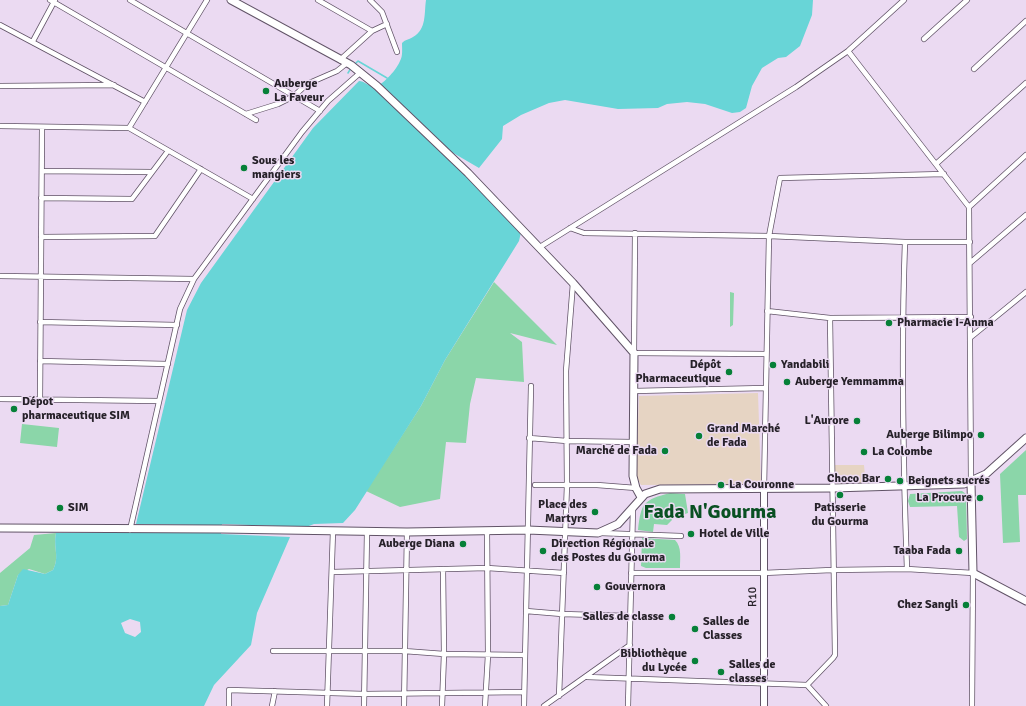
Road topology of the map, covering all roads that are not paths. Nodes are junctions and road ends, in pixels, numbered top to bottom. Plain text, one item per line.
1 (130, 0) edge
2 (207, 0) edge
3 (231, 0) edge
4 (318, 0) edge
5 (370, 0) edge
6 (904, 0) edge
7 (967, 0) edge
8 (53, 1) edge
9 (1026, 21) edge
10 (387, 24) junction
11 (0, 25) edge
12 (372, 31) junction
13 (187, 33) junction
14 (924, 39) dead end
15 (33, 41) junction
16 (848, 51) junction
17 (396, 52) dead end
18 (351, 66) junction
19 (166, 68) junction
20 (974, 69) dead end
21 (1026, 83) edge
22 (115, 85) junction
23 (0, 86) edge
24 (1023, 87) edge
25 (294, 96) junction
26 (145, 102) junction
27 (320, 111) junction
28 (246, 114) junction
29 (256, 120) dead end
30 (0, 126) edge
31 (42, 127) junction
32 (129, 128) junction
33 (168, 150) junction
34 (1026, 154) edge
35 (936, 164) junction
36 (201, 169) junction
37 (42, 171) junction
38 (152, 172) junction
39 (944, 174) junction
40 (41, 198) junction
41 (253, 199) junction
42 (969, 207) junction
43 (1026, 215) edge
44 (570, 228) junction
45 (635, 233) junction
46 (769, 236) junction
47 (41, 237) junction
48 (905, 242) junction
49 (970, 242) junction
50 (540, 247) junction
51 (970, 263) junction
52 (0, 276) edge
53 (40, 276) junction
54 (194, 279) junction
55 (573, 283) junction
56 (1026, 292) edge
57 (767, 311) junction
58 (902, 317) junction
59 (971, 317) junction
60 (830, 318) junction
61 (40, 322) junction
62 (177, 325) junction
63 (971, 337) junction
64 (634, 353) junction
65 (766, 354) junction
66 (40, 361) junction
67 (168, 364) junction
68 (531, 386) dead end
69 (765, 388) junction
70 (634, 391) junction
71 (0, 399) edge
72 (40, 400) junction
73 (159, 401) junction
74 (530, 438) junction
75 (1026, 438) edge
76 (568, 441) junction
77 (633, 442) junction
78 (971, 482) junction
79 (535, 485) dead end
80 (567, 485) junction
81 (904, 485) junction
82 (636, 488) junction
83 (764, 488) junction
84 (833, 488) junction
85 (641, 497) junction
86 (633, 508) junction
87 (0, 528) edge
88 (130, 530) junction
89 (528, 530) junction
90 (487, 531) junction
91 (565, 531) junction
92 (333, 532) junction
93 (366, 532) junction
94 (407, 532) junction
95 (598, 533) junction
96 (631, 534) junction
97 (681, 536) dead end
98 (487, 568) junction
99 (407, 569) junction
100 (443, 569) junction
101 (907, 569) junction
102 (526, 570) junction
103 (832, 570) junction
104 (332, 572) junction
105 (366, 572) junction
106 (564, 573) junction
107 (631, 573) junction
108 (763, 573) junction
109 (973, 573) junction
110 (1026, 602) edge
111 (526, 611) junction
112 (562, 614) junction
113 (629, 616) junction
114 (630, 645) junction
115 (273, 651) dead end
116 (330, 651) junction
117 (365, 651) junction
118 (404, 651) junction
119 (444, 654) junction
120 (488, 655) junction
121 (525, 655) junction
122 (587, 677) junction
123 (629, 679) junction
124 (765, 682) junction
125 (807, 685) junction
126 (275, 692) junction
127 (485, 692) junction
128 (524, 692) junction
129 (328, 694) junction
130 (365, 694) junction
131 (404, 694) junction
132 (442, 695) junction
133 (559, 696) junction
134 (229, 706) edge
135 (272, 706) edge
136 (327, 706) edge
137 (364, 706) edge
138 (404, 706) edge
139 (442, 706) edge
140 (485, 706) edge
141 (524, 706) edge
142 (544, 706) edge
143 (628, 706) edge
144 (764, 706) edge
145 (826, 706) edge
146 (972, 706) edge

1 - 13 street
2 - 13 street
3 - 18 main road
4 - 12 street
5 - 10 street
6 - 16 street
7 - 14 street
8 - 15 street
8 - 19 street
9 - 20 street
10 - 12 street
10 - 17 street
11 - 15 street
12 - 18 street
13 - 19 street
13 - 25 street
15 - 22 street
16 - 35 street
16 - 44 street
18 - 25 street
18 - 27 street
18 - 50 main road
19 - 26 street
19 - 28 street
21 - 24 street
22 - 23 street
22 - 26 street
24 - 35 street
25 - 27 street
25 - 28 street
26 - 32 street
27 - 41 street
28 - 29 street
30 - 31 street
31 - 32 street
31 - 37 street
32 - 33 street
33 - 36 street
33 - 38 street
34 - 42 street
35 - 39 street
36 - 41 street
36 - 47 street
37 - 38 street
37 - 40 street
38 - 40 street
39 - 42 street
39 - 46 street
40 - 47 street
41 - 54 street
42 - 49 street
43 - 51 street
44 - 45 street
44 - 50 street
45 - 46 street
45 - 64 street
46 - 48 street
46 - 57 street
47 - 53 street
48 - 49 street
48 - 58 street
49 - 51 street
50 - 55 main road
51 - 59 street
52 - 53 street
53 - 54 street
53 - 61 street
54 - 62 street
55 - 64 main road
55 - 76 street
56 - 63 street
57 - 60 street
57 - 65 street
58 - 59 street
58 - 60 street
58 - 81 street
59 - 63 street
60 - 84 street
61 - 62 street
61 - 66 street
62 - 67 street
63 - 78 street
64 - 65 street
64 - 70 main road
65 - 69 street
66 - 67 street
66 - 72 street
67 - 73 street
68 - 74 street
69 - 70 street
69 - 83 street
70 - 77 main road
71 - 72 street
72 - 73 street
73 - 88 street
74 - 76 street
74 - 89 street
75 - 78 main road
76 - 77 street
76 - 80 street
77 - 82 main road
78 - 81 main road
78 - 109 main road
79 - 80 street
80 - 82 street
80 - 91 street
81 - 84 main road
81 - 101 street
82 - 85 main road
83 - 84 main road
83 - 85 main road
83 - 108 main road, R10
84 - 103 street
85 - 86 main road
86 - 95 main road
86 - 96 street
87 - 88 main road
88 - 92 main road
89 - 90 main road
89 - 91 main road
89 - 102 street
90 - 94 main road
90 - 98 street
91 - 95 main road
91 - 106 street
92 - 93 main road
92 - 104 street
93 - 94 main road
93 - 105 street
94 - 99 street
95 - 96 street
96 - 97 street
96 - 107 street
98 - 100 street
98 - 102 street
98 - 120 street
99 - 100 street
99 - 105 street
99 - 118 street
100 - 119 street
101 - 103 street
101 - 109 street
102 - 106 street
102 - 111 street
103 - 108 street
103 - 125 street
104 - 105 street
104 - 116 street
105 - 117 street
106 - 112 street
107 - 108 street
107 - 113 street
108 - 124 main road, R10
109 - 110 main road
109 - 146 street
111 - 112 street
111 - 121 street
112 - 113 street
112 - 133 street
113 - 114 street
114 - 122 street
114 - 123 street
115 - 116 street
116 - 117 street
116 - 129 street
117 - 118 street
117 - 130 street
118 - 119 street
118 - 131 street
119 - 120 street
119 - 132 street
120 - 121 street
120 - 127 street
121 - 128 street
122 - 123 street
122 - 133 street
123 - 124 street
123 - 143 street
124 - 125 street
124 - 144 main road, R10
125 - 145 street
126 - 129 street
126 - 134 street
126 - 135 street
127 - 128 street
127 - 132 street
127 - 140 street
128 - 141 street
129 - 130 street
129 - 136 street
130 - 131 street
130 - 137 street
131 - 132 street
131 - 138 street
132 - 139 street
133 - 142 street

